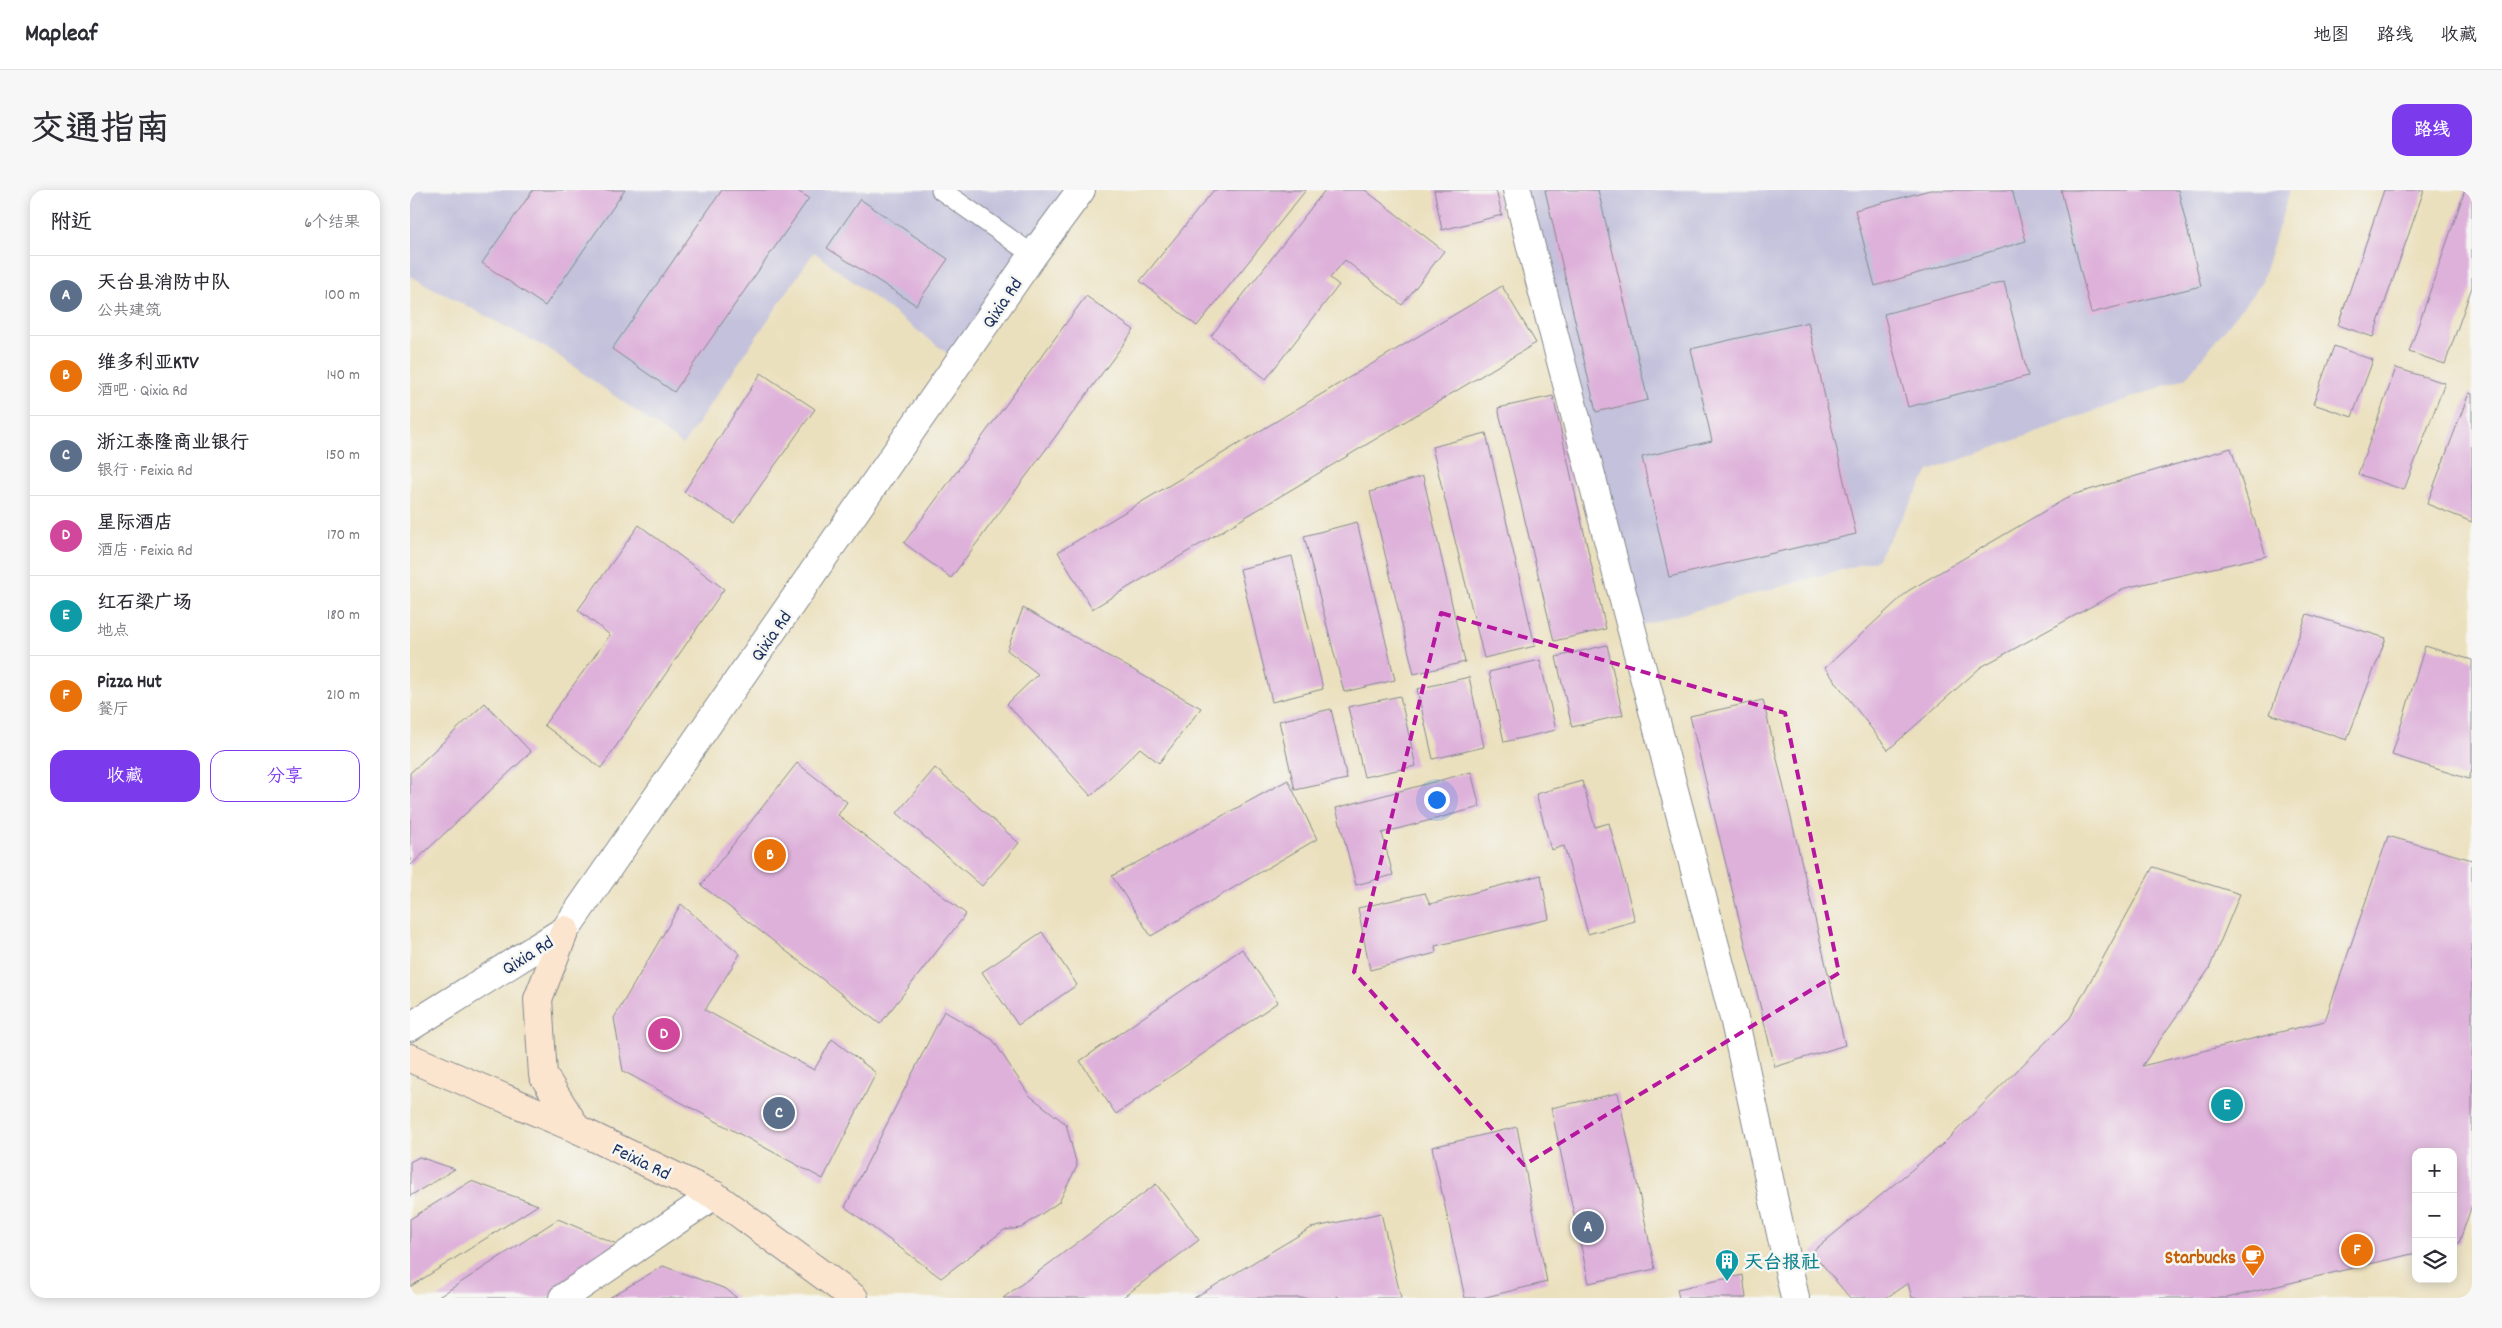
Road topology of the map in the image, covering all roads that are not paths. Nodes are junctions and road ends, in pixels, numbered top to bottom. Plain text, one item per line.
1 (942, 190) edge
2 (1081, 190) edge
3 (1518, 190) edge
4 (1033, 255) junction
5 (565, 930) junction
6 (410, 1027) edge
7 (410, 1058) edge
8 (577, 1129) junction
9 (714, 1195) junction
10 (563, 1298) edge
11 (854, 1298) edge
12 (1795, 1298) edge

1 - 4 lane
2 - 4 street, Qixia Rd
3 - 12 street
4 - 5 street, Qixia Rd
5 - 6 street, Qixia Rd
5 - 8 main road
7 - 8 main road, Feixia Rd
8 - 9 main road, Feixia Rd
9 - 10 street
9 - 11 main road, Feixia Rd

